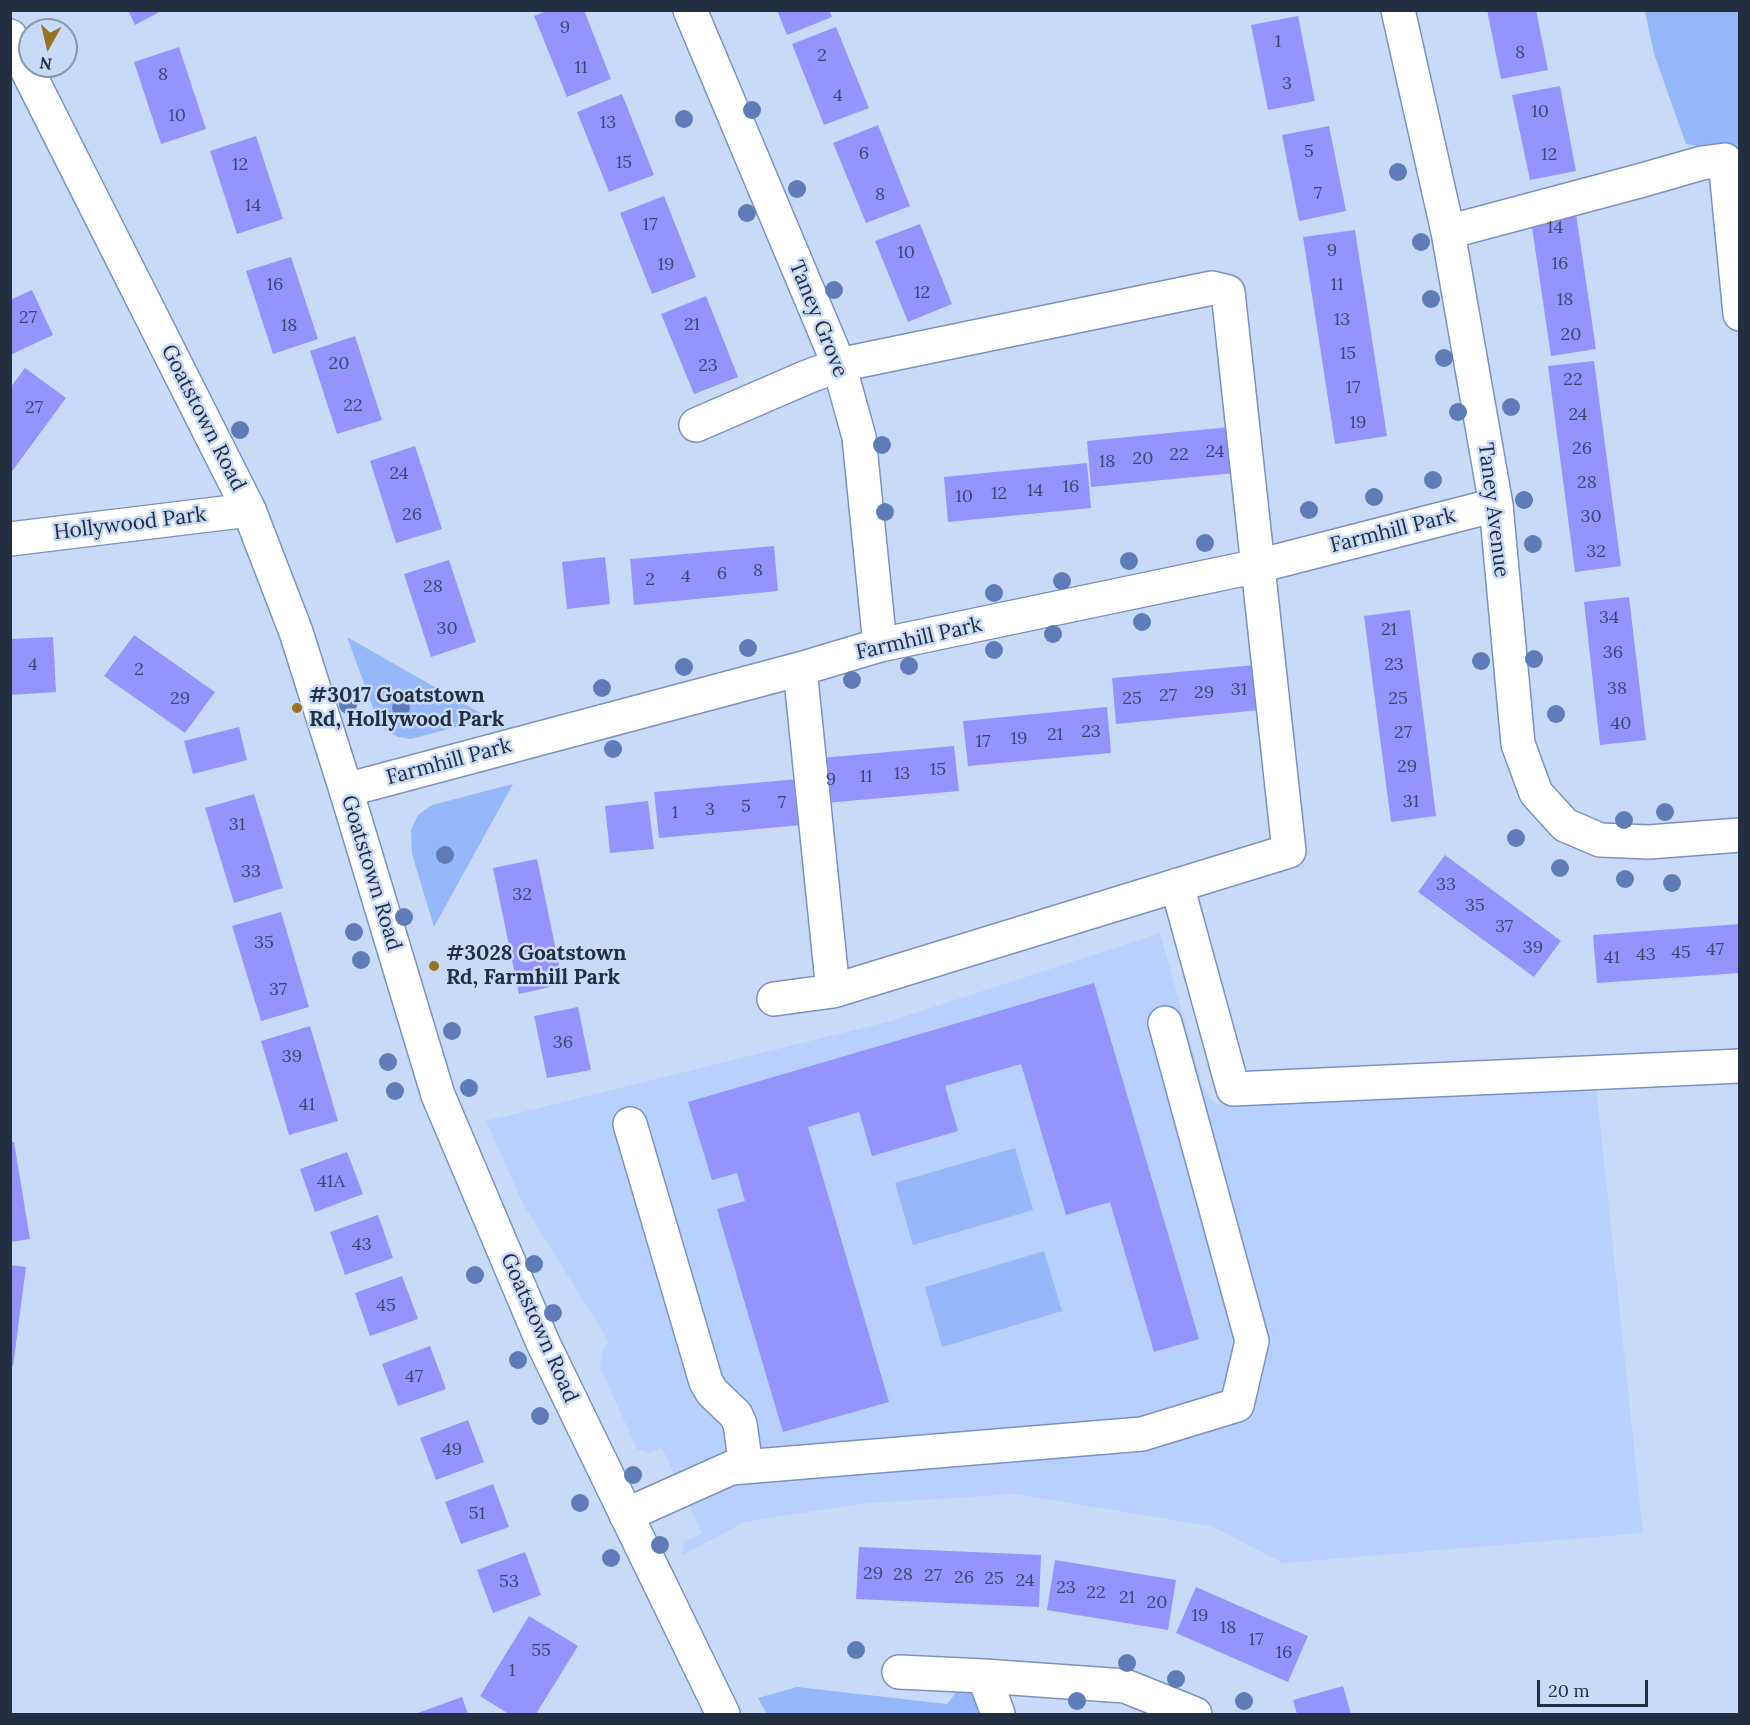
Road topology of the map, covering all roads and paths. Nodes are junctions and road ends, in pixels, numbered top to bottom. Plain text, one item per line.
1 (690, 10) edge
2 (1398, 10) edge
3 (10, 36) edge
4 (1448, 231) junction
5 (1740, 314) edge
6 (839, 365) junction
7 (696, 425) dead end
8 (1496, 505) junction
9 (249, 510) junction
10 (10, 539) edge
11 (1258, 566) junction
12 (880, 645) junction
13 (800, 669) junction
14 (346, 790) junction
15 (1740, 835) edge
16 (1177, 885) junction
17 (833, 992) junction
18 (774, 999) dead end
19 (1165, 1023) dead end
20 (1740, 1066) edge
21 (630, 1124) dead end
22 (746, 1466) junction
23 (626, 1515) junction
24 (899, 1672) dead end
25 (984, 1676) junction
26 (723, 1714) edge
27 (998, 1714) edge
28 (1195, 1714) edge

1 - 6 street, Taney Grove
2 - 4 street, Taney Avenue
3 - 9 street, Goatstown Road
4 - 5 street
4 - 8 street, Taney Avenue
6 - 7 street
6 - 11 street
6 - 12 street, Taney Grove
8 - 11 street, Farmhill Park
8 - 15 street, Taney Avenue
9 - 10 street, Hollywood Park
9 - 14 street, Goatstown Road
11 - 12 street, Farmhill Park
11 - 16 street
12 - 13 street, Farmhill Park
13 - 14 street, Farmhill Park
13 - 17 street
14 - 23 street, Goatstown Road
16 - 17 street
16 - 20 street
17 - 18 street
19 - 22 street
21 - 22 street
22 - 23 street
23 - 26 street, Goatstown Road
24 - 25 street
25 - 27 street
25 - 28 street

